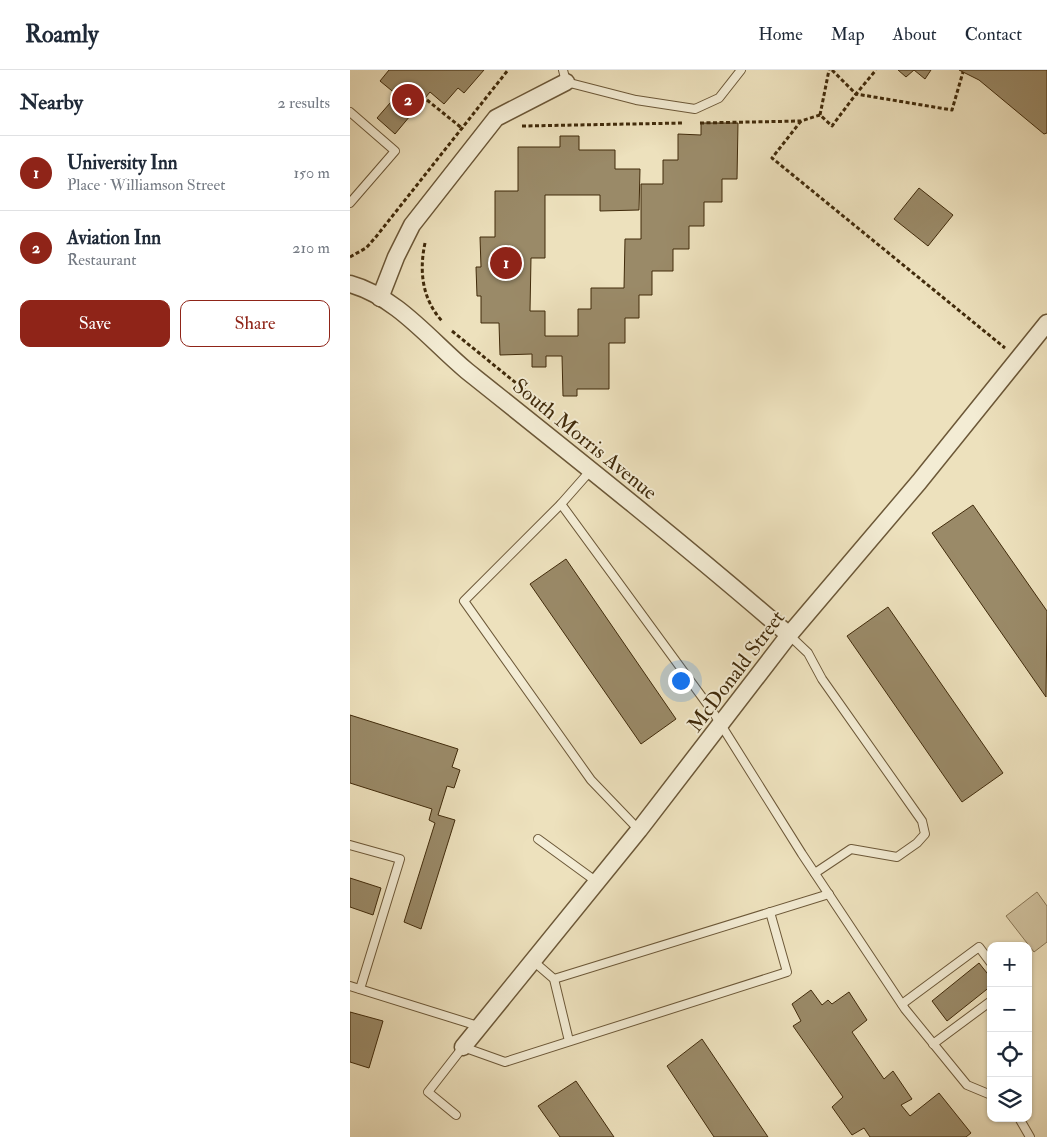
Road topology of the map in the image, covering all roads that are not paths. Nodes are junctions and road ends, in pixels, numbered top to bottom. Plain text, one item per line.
1 (741, 70) edge
2 (564, 76) edge
3 (350, 112) edge
4 (351, 200) edge
5 (350, 284) edge
6 (380, 298) junction
7 (1047, 323) edge
8 (591, 470) junction
9 (561, 504) junction
10 (789, 635) junction
11 (722, 725) junction
12 (639, 830) junction
13 (538, 839) dead end
14 (350, 845) edge
15 (815, 873) junction
16 (597, 882) junction
17 (829, 894) junction
18 (770, 912) junction
19 (987, 958) edge
20 (532, 960) junction
21 (554, 979) junction
22 (350, 986) edge
23 (360, 989) junction
24 (902, 1004) junction
25 (987, 1004) edge
26 (478, 1026) junction
27 (569, 1041) junction
28 (933, 1044) junction
29 (463, 1047) junction
30 (987, 1093) edge
31 (456, 1115) dead end
32 (1021, 1122) edge
33 (1030, 1137) edge

1 - 2 lane
2 - 6 street
3 - 4 lane
5 - 6 street, South Morris Avenue
6 - 8 street, South Morris Avenue
7 - 10 street, McDonald Street
8 - 9 lane
8 - 10 street, South Morris Avenue
9 - 11 lane
9 - 12 lane
10 - 11 street, McDonald Street
10 - 15 lane
11 - 12 street, McDonald Street
11 - 15 lane
12 - 16 street, McDonald Street
13 - 16 lane
14 - 23 lane
15 - 17 lane
16 - 20 street, McDonald Street
17 - 18 lane
17 - 24 lane
18 - 21 lane
18 - 27 lane
19 - 24 lane
20 - 21 lane
20 - 26 street, McDonald Street
21 - 27 lane
22 - 23 lane
23 - 26 lane
24 - 28 lane
25 - 28 lane
26 - 29 street, McDonald Street
27 - 29 lane
28 - 30 lane
29 - 31 lane
32 - 33 lane

